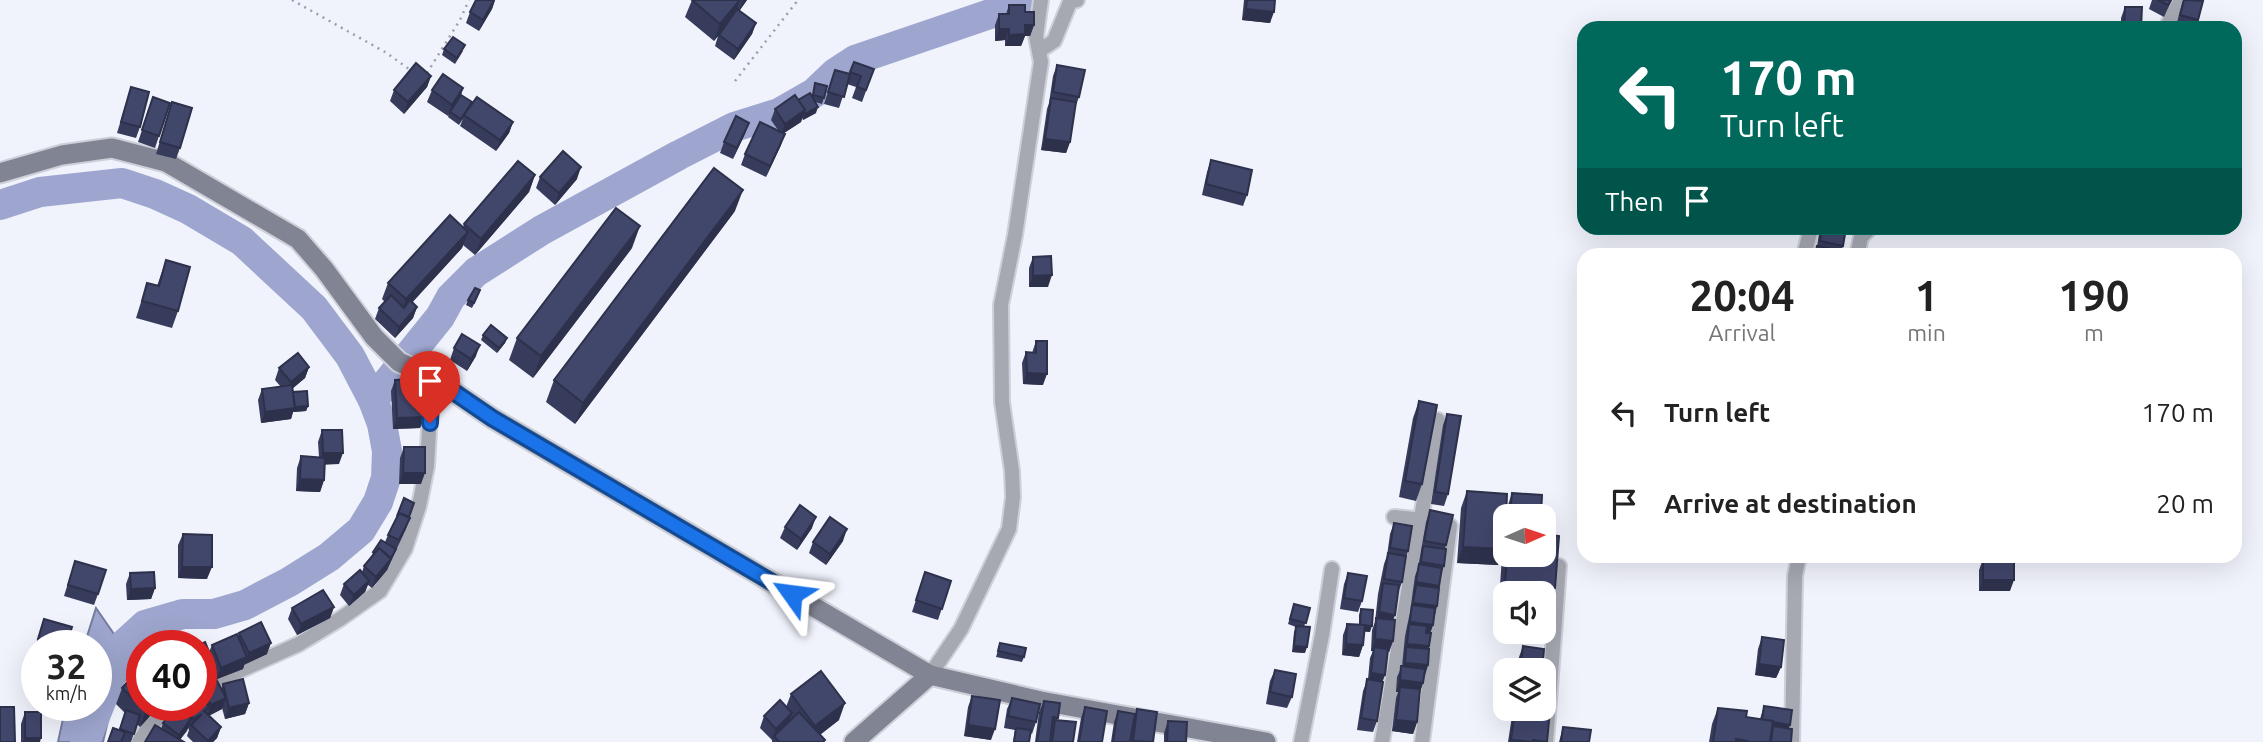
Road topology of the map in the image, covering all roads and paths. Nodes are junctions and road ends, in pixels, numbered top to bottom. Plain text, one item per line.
1 (292, 0) edge
2 (469, 0) edge
3 (799, 0) edge
4 (1041, 0) edge
5 (1077, 0) edge
6 (2180, 0) edge
7 (2170, 21) edge
8 (1039, 51) junction
9 (414, 72) edge
10 (423, 79) edge
11 (735, 80) dead end
12 (0, 173) edge
13 (432, 377) junction
14 (1438, 420) edge
15 (1394, 517) dead end
16 (1420, 519) junction
17 (1798, 563) edge
18 (1559, 566) edge
19 (1332, 569) dead end
20 (930, 675) junction
21 (217, 681) edge
22 (155, 721) edge
23 (139, 742) edge
24 (854, 742) edge
25 (1265, 742) edge
26 (1301, 742) edge
27 (1382, 742) edge
28 (1422, 742) edge
29 (1546, 742) edge
30 (1792, 742) edge

1 - 9 path
2 - 10 path
3 - 11 path
4 - 8 street
5 - 8 street
6 - 7 street
8 - 20 street
12 - 13 street
13 - 20 street
13 - 21 street
14 - 16 street
15 - 16 street
16 - 27 street
16 - 28 street
17 - 30 street
18 - 29 street
19 - 26 street
20 - 24 street
20 - 25 street
22 - 23 street

